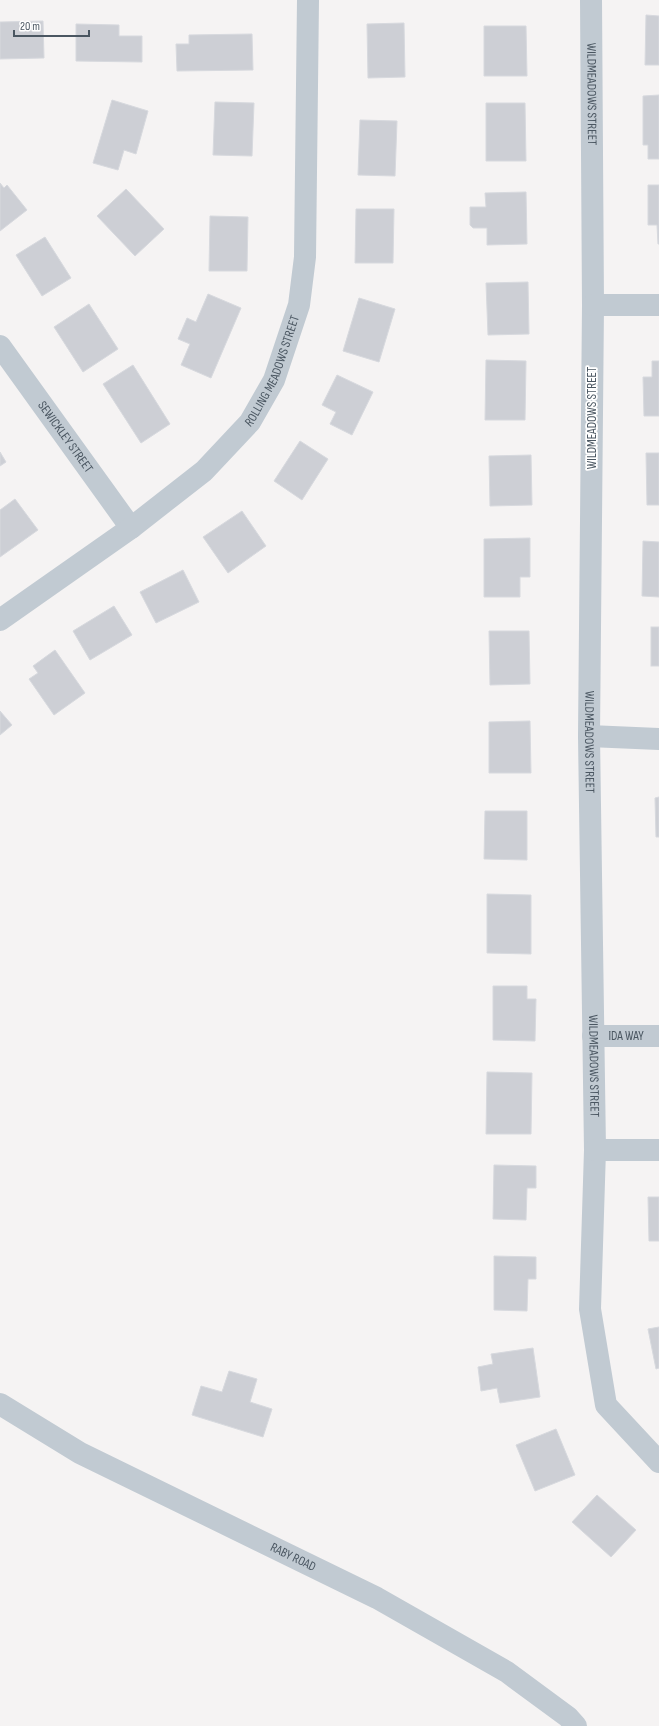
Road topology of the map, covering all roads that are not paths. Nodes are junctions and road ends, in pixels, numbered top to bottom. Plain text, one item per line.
1 (308, 0) edge
2 (591, 0) edge
3 (593, 305) junction
4 (659, 305) edge
5 (0, 346) edge
6 (131, 528) junction
7 (0, 620) edge
8 (589, 736) junction
9 (659, 739) edge
10 (593, 1036) junction
11 (659, 1036) edge
12 (595, 1150) junction
13 (659, 1150) edge
14 (0, 1404) edge
15 (659, 1462) edge
16 (576, 1726) edge

1 - 6 street, ROLLING MEADOWS STREET
2 - 3 street, WILDMEADOWS STREET
3 - 4 street
3 - 8 street, WILDMEADOWS STREET
5 - 6 street, SEWICKLEY STREET
6 - 7 street, ROLLING MEADOWS STREET
8 - 9 street
8 - 10 street, WILDMEADOWS STREET
10 - 11 street, IDA WAY
10 - 12 street, WILDMEADOWS STREET
12 - 13 street
12 - 15 street, WILDMEADOWS STREET
14 - 16 street, RABY ROAD

